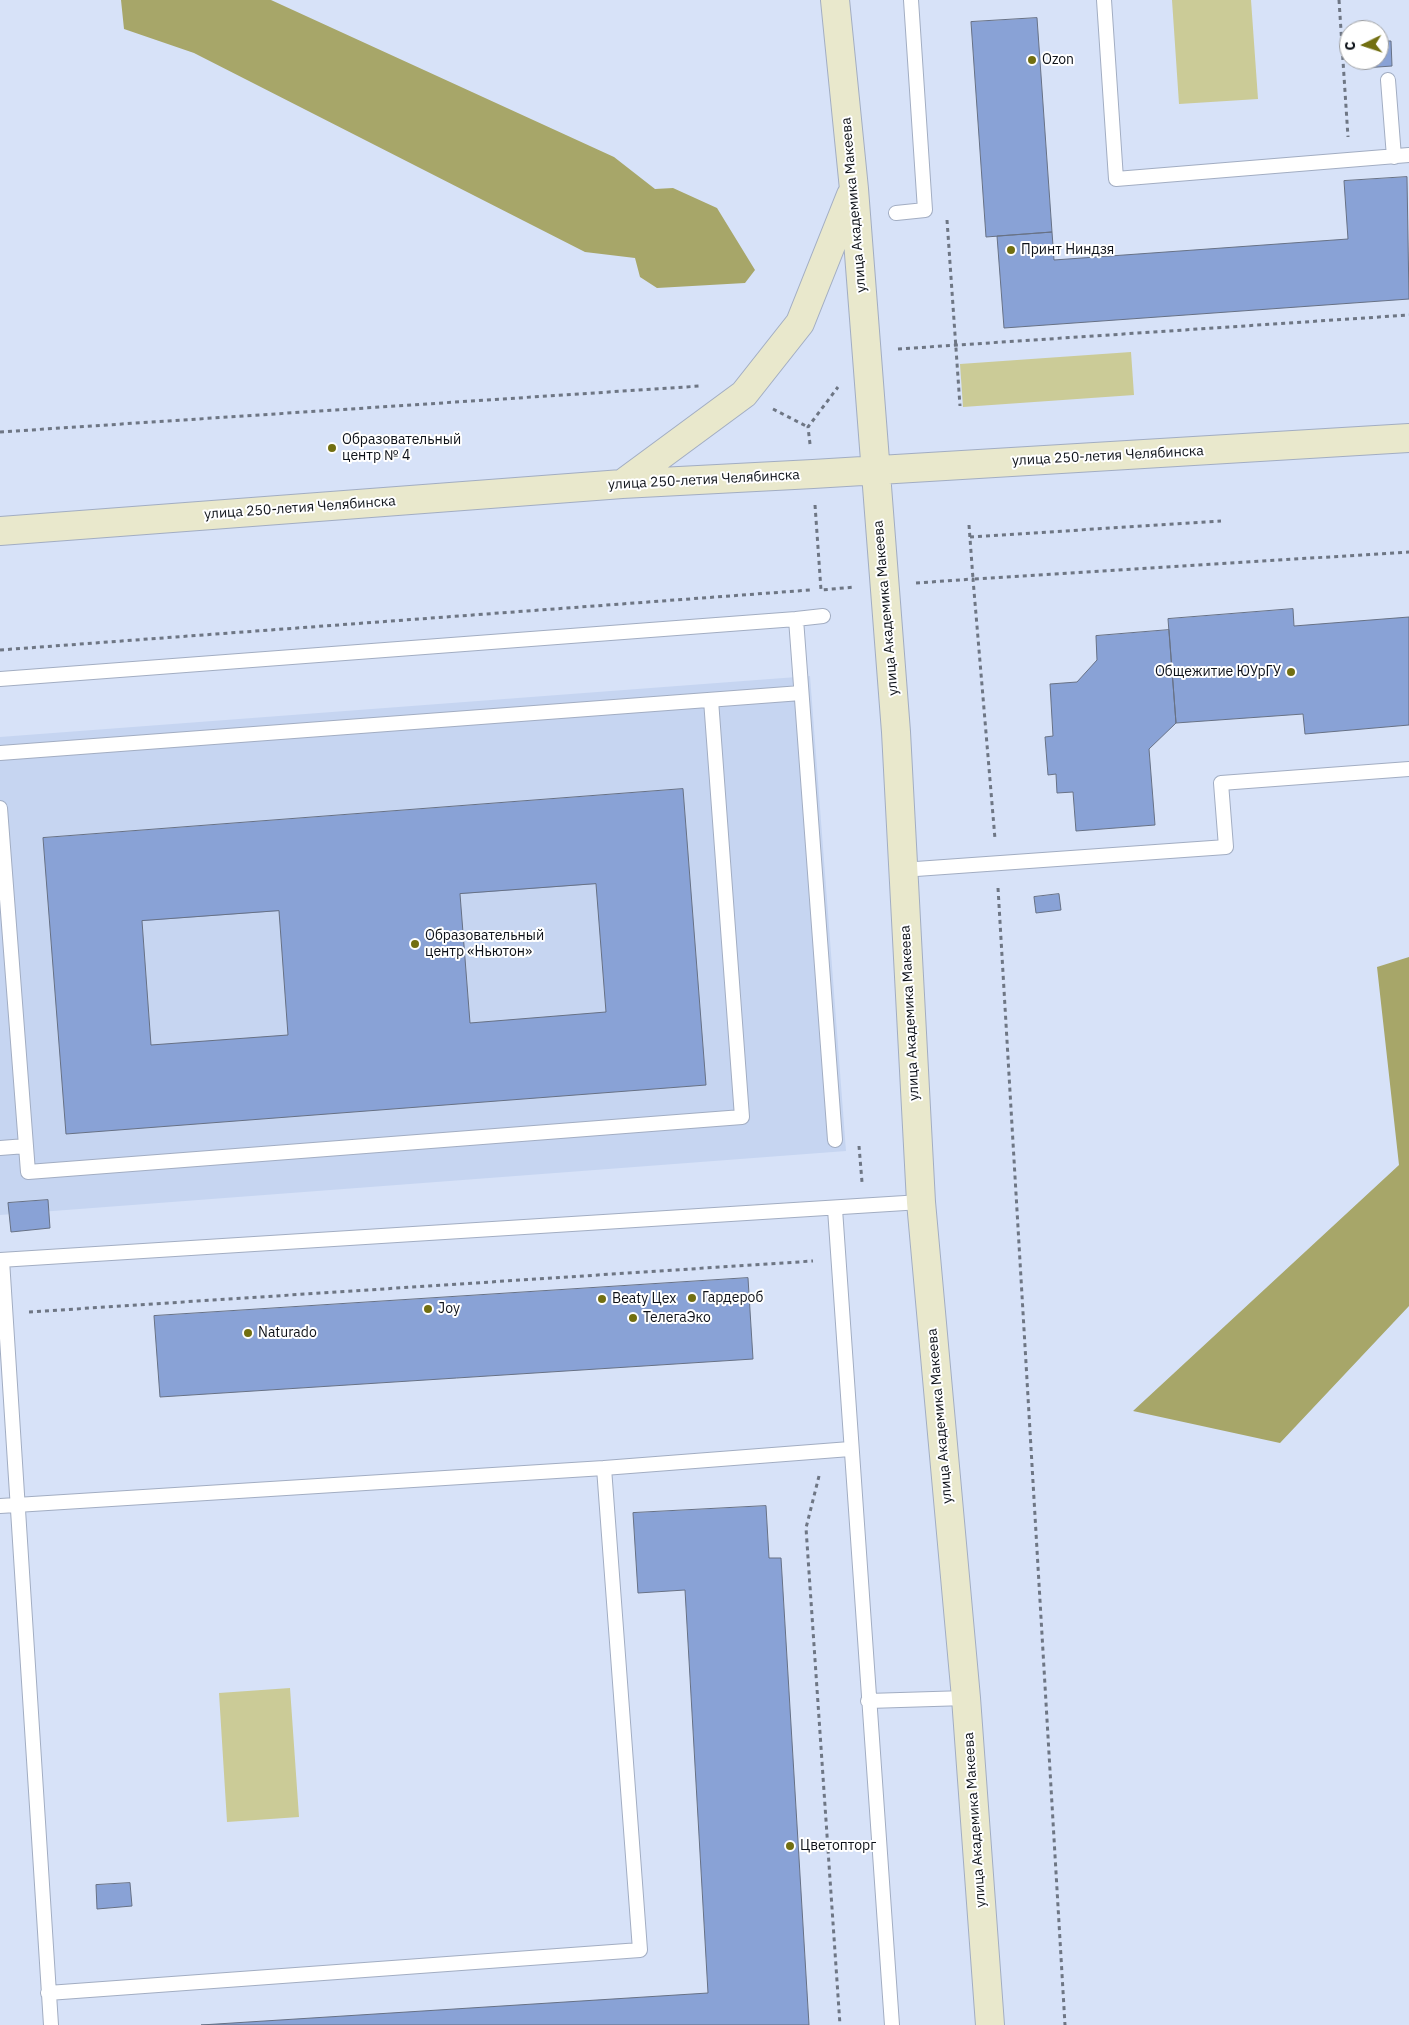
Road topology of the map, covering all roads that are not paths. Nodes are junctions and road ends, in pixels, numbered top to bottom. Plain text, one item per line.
1 (835, 0) edge
2 (911, 0) edge
3 (1104, 0) edge
4 (1388, 80) dead end
5 (1409, 155) edge
6 (1394, 156) junction
7 (854, 189) junction
8 (896, 212) dead end
9 (1409, 438) edge
10 (875, 470) junction
11 (622, 484) junction
12 (0, 531) edge
13 (823, 616) dead end
14 (796, 619) junction
15 (0, 679) edge
16 (801, 693) junction
17 (711, 700) junction
18 (0, 753) edge
19 (1409, 769) edge
20 (0, 808) edge
21 (902, 870) junction
22 (835, 1140) dead end
23 (26, 1146) junction
24 (0, 1148) edge
25 (921, 1202) junction
26 (835, 1209) junction
27 (1, 1260) edge
28 (850, 1449) junction
29 (604, 1468) junction
30 (18, 1505) junction
31 (0, 1506) edge
32 (966, 1698) junction
33 (868, 1701) junction
34 (48, 1993) junction
35 (51, 2025) edge
36 (892, 2025) edge
37 (990, 2025) edge

1 - 7 street, улица Академика Макеева
2 - 8 lane
3 - 6 lane
4 - 6 lane
5 - 6 lane
7 - 10 street, улица Академика Макеева
7 - 11 street
9 - 10 street, улица 250-летия Челябинска
10 - 11 street, улица 250-летия Челябинска
10 - 21 street, улица Академика Макеева
11 - 12 street, улица 250-летия Челябинска
13 - 14 lane
14 - 15 lane
14 - 16 lane
16 - 17 lane
16 - 22 lane
17 - 18 lane
17 - 23 lane
19 - 21 lane
20 - 23 lane
21 - 25 street, улица Академика Макеева
23 - 24 lane
25 - 26 lane
25 - 32 street, улица Академика Макеева
26 - 27 lane
26 - 28 lane
27 - 30 lane
28 - 29 lane
28 - 33 lane
29 - 30 lane
29 - 34 lane
30 - 31 lane
30 - 34 lane
32 - 33 lane
32 - 37 street, улица Академика Макеева
33 - 36 lane
34 - 35 lane

